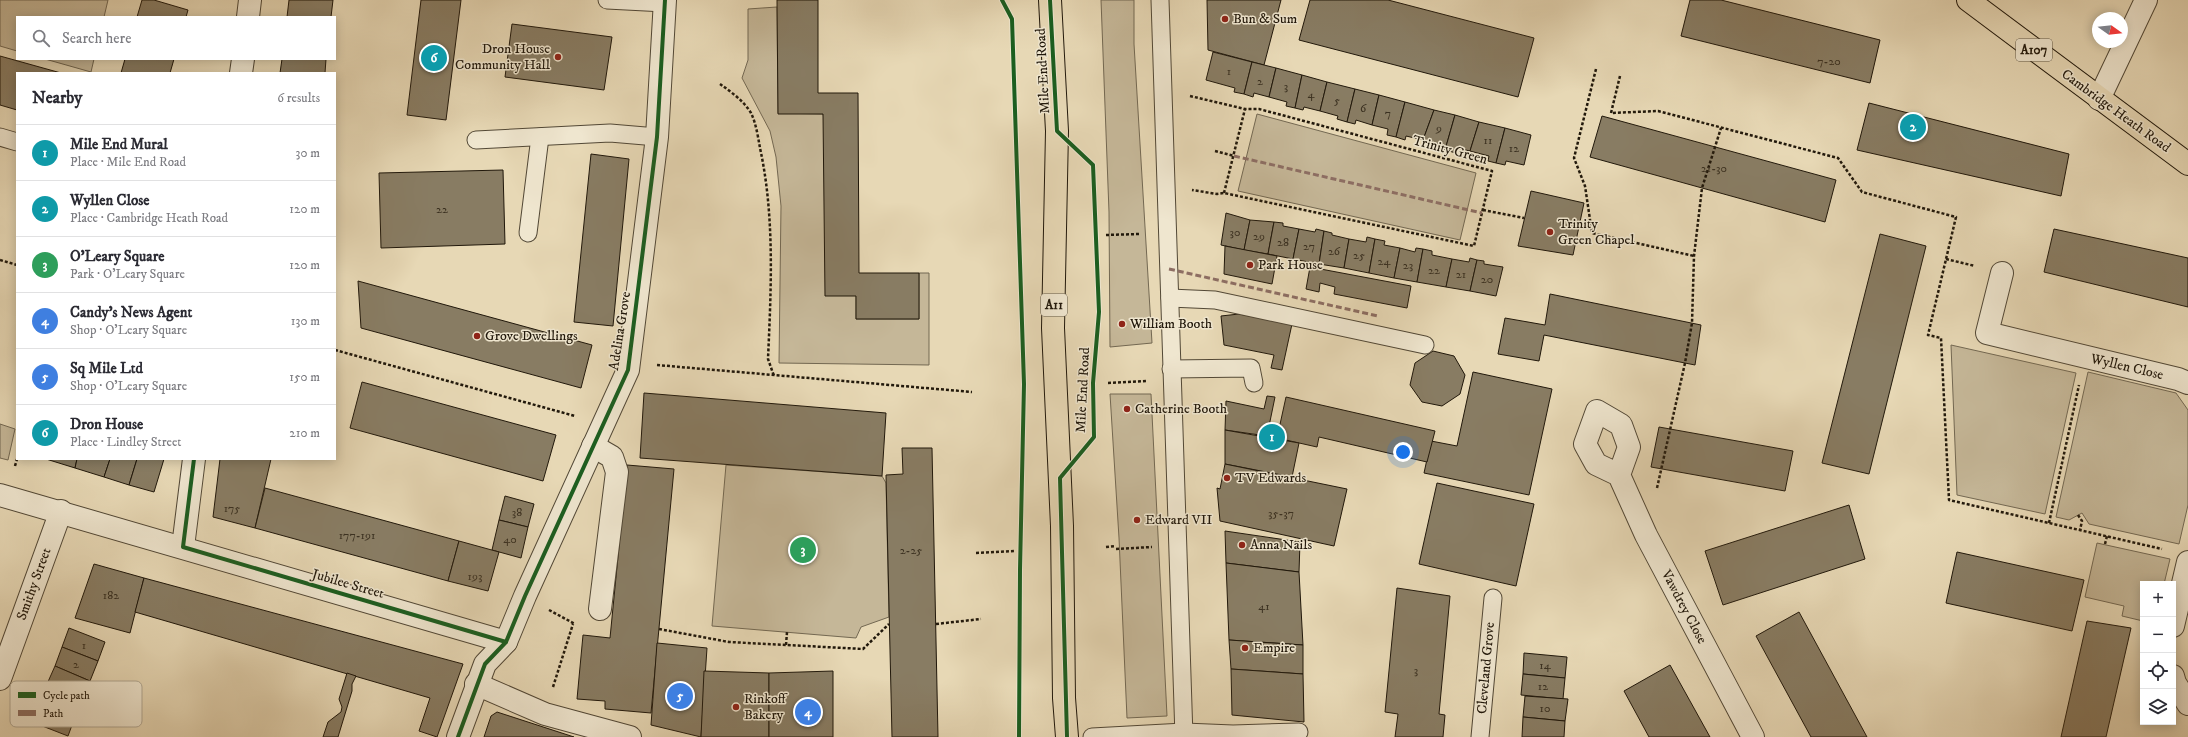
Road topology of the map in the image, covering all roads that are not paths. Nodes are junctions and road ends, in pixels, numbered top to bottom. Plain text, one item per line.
1 (250, 0) edge
2 (606, 0) edge
3 (1050, 0) edge
4 (1160, 0) edge
5 (1968, 0) edge
6 (2146, 0) edge
7 (665, 1) edge
8 (248, 16) edge
9 (243, 60) edge
10 (241, 72) edge
11 (2099, 99) junction
12 (540, 137) junction
13 (657, 137) junction
14 (476, 140) dead end
15 (2188, 164) edge
16 (528, 233) dead end
17 (2002, 272) dead end
18 (1170, 298) junction
19 (1425, 345) dead end
20 (1171, 369) junction
21 (1254, 383) dead end
22 (2188, 383) edge
23 (593, 446) junction
24 (194, 460) edge
25 (1619, 475) dead end
26 (0, 495) edge
27 (61, 512) junction
28 (183, 547) junction
29 (2188, 562) edge
30 (1493, 598) dead end
31 (600, 608) dead end
32 (2175, 617) edge
33 (506, 642) junction
34 (0, 679) edge
35 (476, 684) junction
36 (2176, 685) edge
37 (2188, 704) edge
38 (1299, 732) dead end
39 (1184, 734) edge
40 (458, 737) edge
41 (630, 737) edge
42 (1067, 737) edge
43 (1092, 737) edge
44 (1480, 737) edge
45 (1753, 737) edge

1 - 8 street
2 - 7 lane
3 - 42 main road, Mile End Road / A11
4 - 18 lane
5 - 11 main road, Cambridge Heath Road / A107
6 - 11 street
7 - 13 street, Adelina Grove
9 - 10 street
11 - 15 main road, Cambridge Heath Road / A107
12 - 13 lane
12 - 14 lane
12 - 16 lane
13 - 23 street, Adelina Grove
17 - 22 street, Wyllen Close
18 - 19 lane
18 - 20 lane
20 - 21 lane
20 - 39 lane
23 - 31 street
23 - 33 street, Adelina Grove
24 - 28 street
25 - 45 street, Vawdrey Close
26 - 27 street, Jubilee Street
27 - 28 street, Jubilee Street
27 - 34 street, Smithy Street
28 - 33 street, Jubilee Street
29 - 32 street
30 - 44 lane, Cleveland Grove
33 - 35 street
35 - 40 street
35 - 41 street
36 - 37 street
38 - 39 lane
39 - 43 lane

